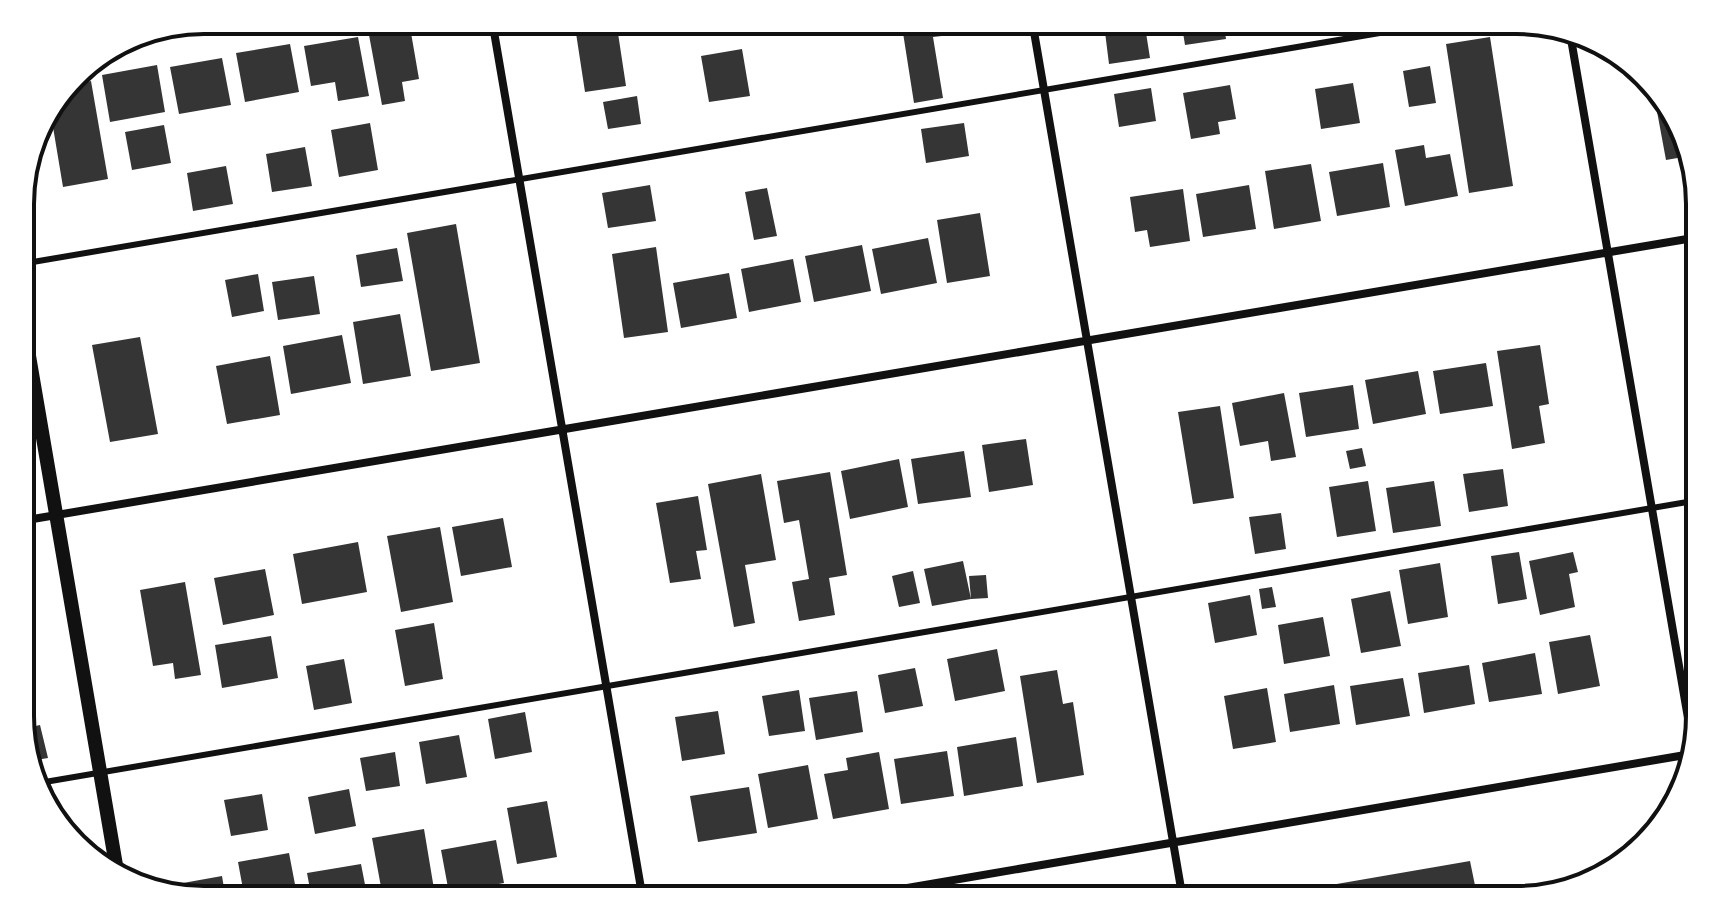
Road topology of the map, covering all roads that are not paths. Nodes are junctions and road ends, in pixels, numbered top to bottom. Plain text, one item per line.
1 (494, 34) edge
2 (1034, 34) edge
3 (1374, 34) edge
4 (1572, 44) edge
5 (1044, 90) junction
6 (519, 179) junction
7 (1686, 239) edge
8 (1608, 253) junction
9 (34, 262) edge
10 (1087, 341) junction
11 (34, 386) edge
12 (562, 430) junction
13 (1686, 502) edge
14 (1652, 508) junction
15 (56, 516) junction
16 (34, 519) edge
17 (1131, 597) junction
18 (606, 686) junction
19 (1686, 706) edge
20 (1681, 756) edge
21 (100, 772) junction
22 (47, 782) edge
23 (1173, 842) junction
24 (115, 860) edge
25 (641, 886) edge
26 (918, 886) edge
27 (1181, 886) edge

1 - 6 street
2 - 5 street
3 - 5 lane
4 - 8 street
5 - 6 lane
5 - 10 street
6 - 9 lane
6 - 12 street
7 - 8 street
8 - 10 street
8 - 14 street
10 - 12 street
10 - 17 street
11 - 15 street
12 - 15 street
12 - 18 street
13 - 14 lane
14 - 17 lane
14 - 19 street
15 - 16 street
15 - 21 street
17 - 18 lane
17 - 23 street
18 - 21 lane
18 - 25 street
20 - 23 street
21 - 22 lane
21 - 24 street
23 - 26 street
23 - 27 street

